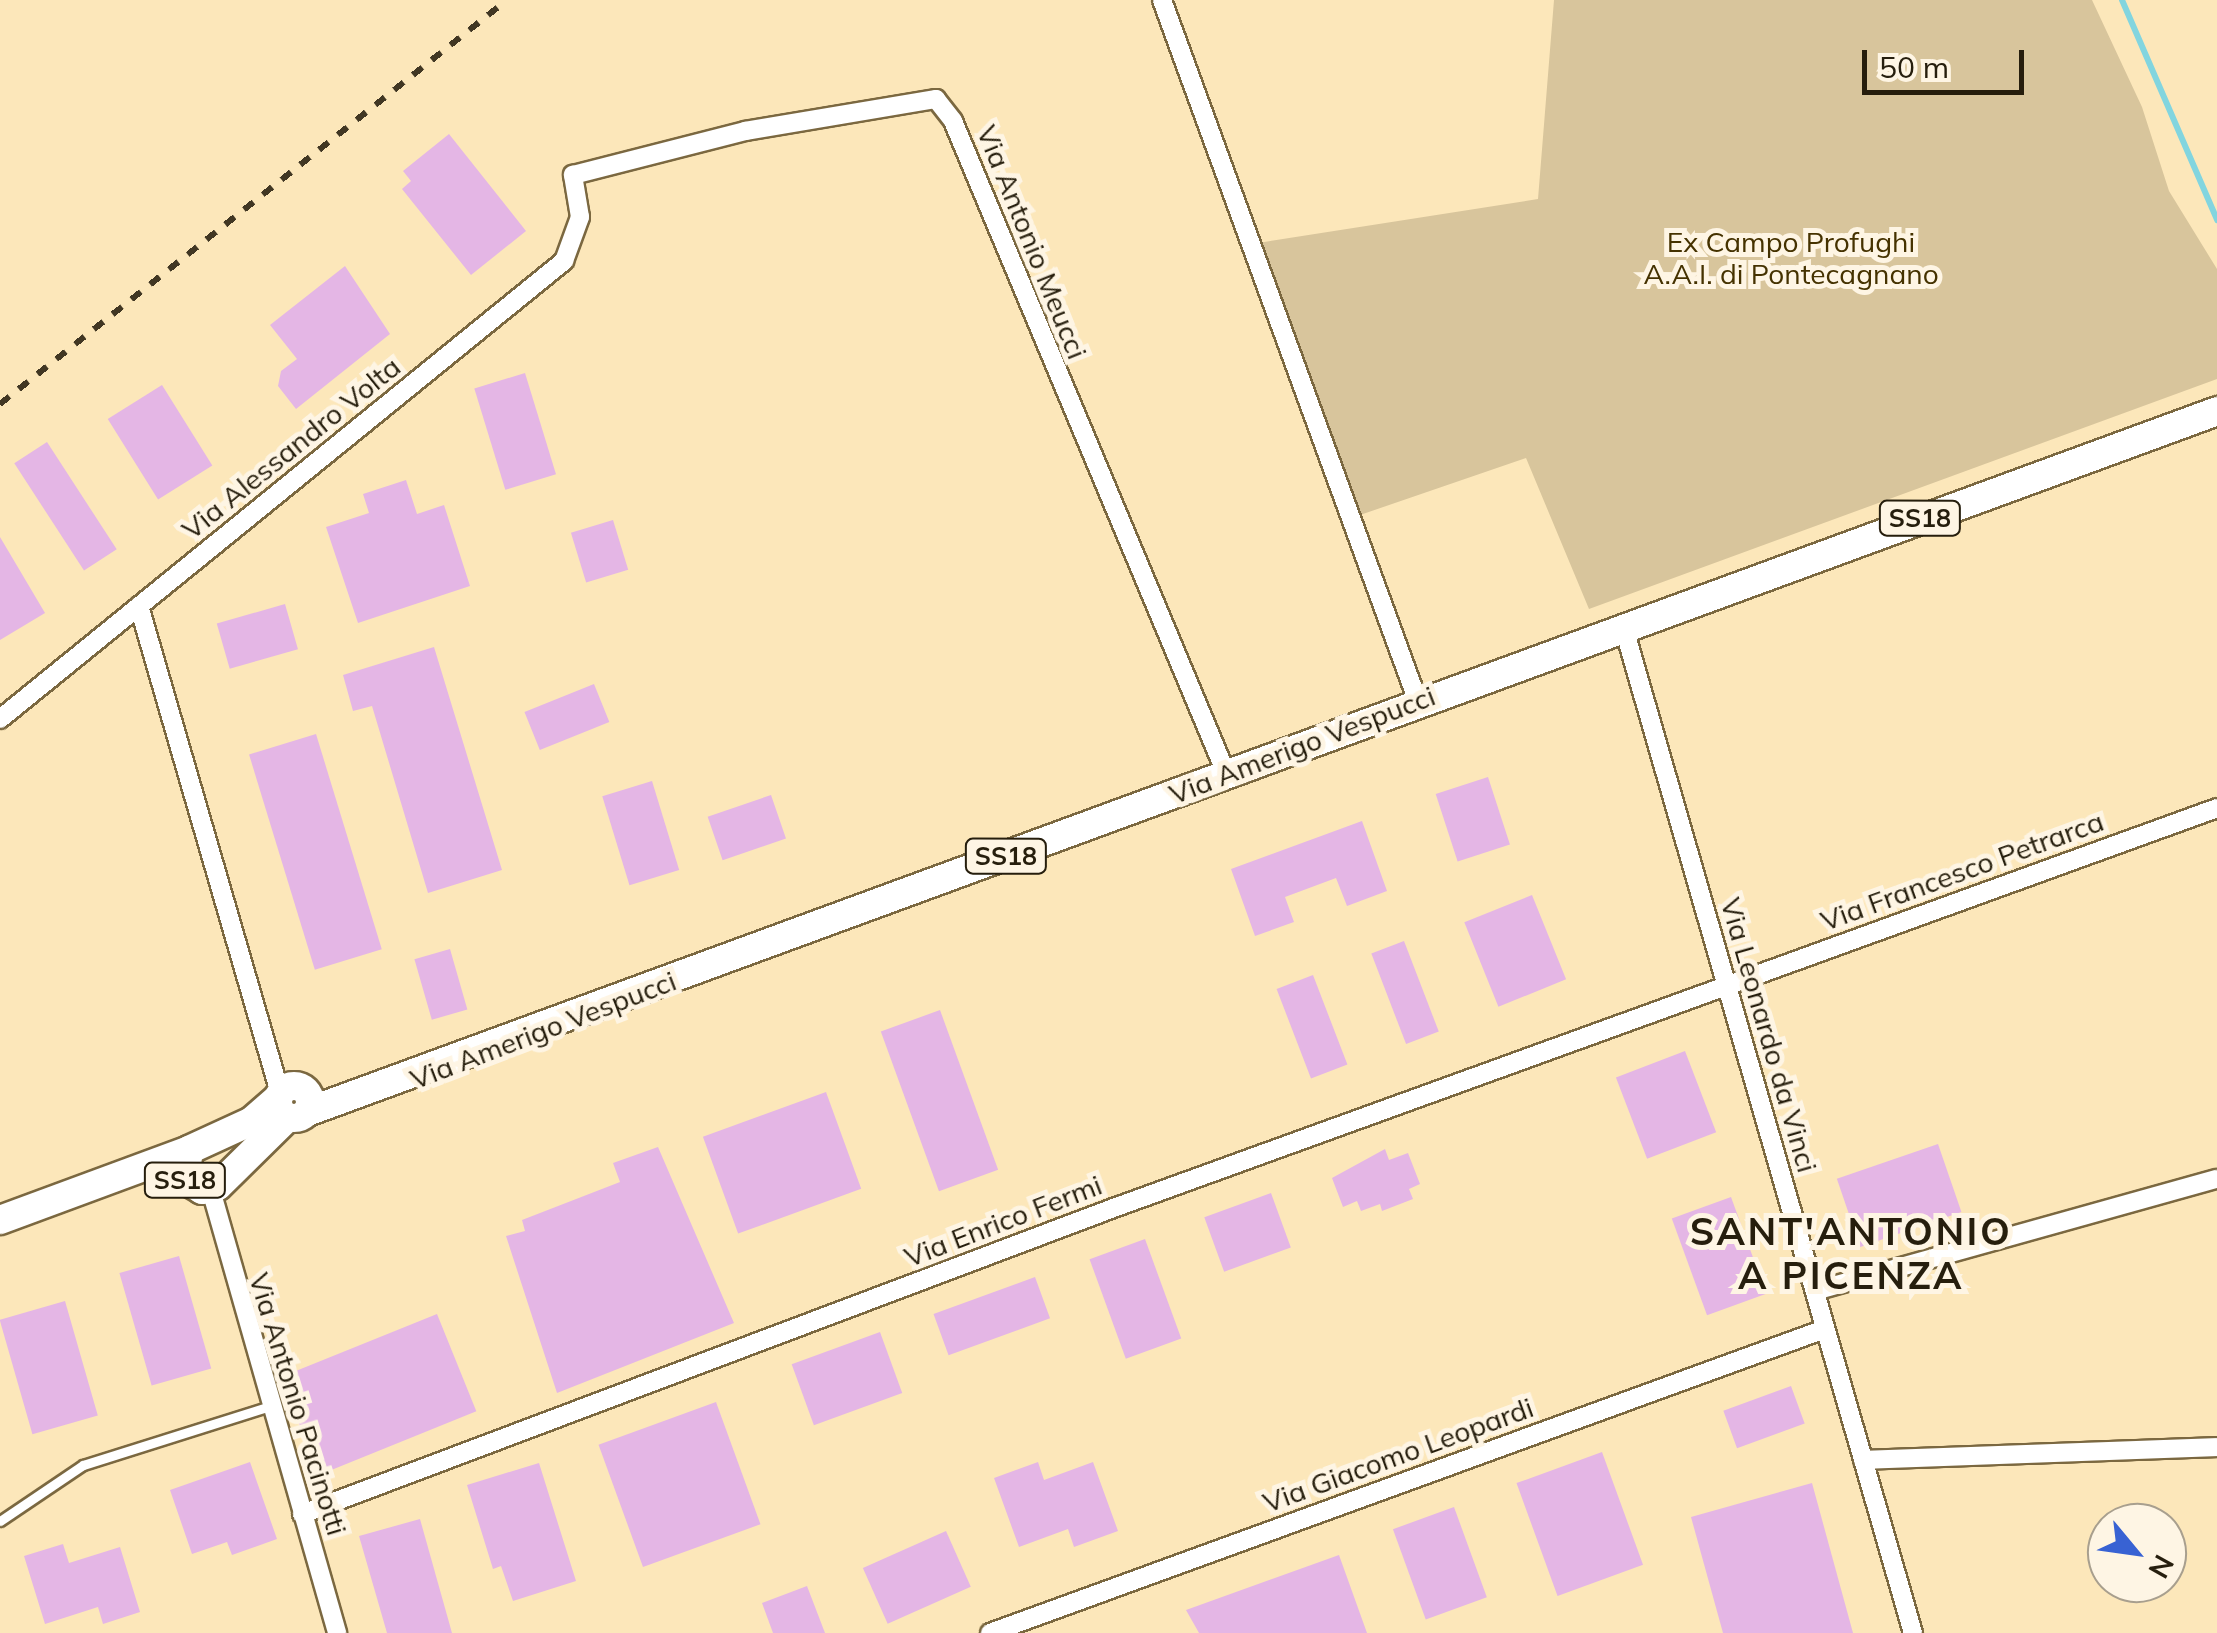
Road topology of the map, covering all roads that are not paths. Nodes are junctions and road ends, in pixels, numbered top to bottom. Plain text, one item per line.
1 (1162, 0) edge
2 (578, 198) joint
3 (2217, 411) edge
4 (139, 606) junction
5 (1623, 625) junction
6 (1418, 702) junction
7 (0, 718) edge
8 (1226, 774) junction
9 (2217, 808) edge
10 (1726, 985) junction
11 (290, 1098) junction
12 (189, 1150) junction
13 (2217, 1179) edge
14 (105, 1184) junction
15 (198, 1185) junction
16 (0, 1220) edge
17 (1814, 1291) junction
18 (1826, 1329) junction
19 (270, 1406) junction
20 (2217, 1447) edge
21 (1863, 1460) junction
22 (302, 1514) junction
23 (0, 1521) edge
24 (337, 1633) edge
25 (990, 1633) edge
26 (1913, 1633) edge

1 - 6 street
2 - 4 street, Via Alessandro Volta
2 - 8 street, Via Antonio Meucci
3 - 5 main road, Via Amerigo Vespucci / SS18
4 - 7 street, Via Alessandro Volta
4 - 11 street
5 - 6 main road, Via Amerigo Vespucci / SS18
5 - 10 street, Via Leonardo da Vinci
6 - 8 main road, Via Amerigo Vespucci / SS18
8 - 11 main road, Via Amerigo Vespucci / SS18
9 - 10 street, Via Francesco Petrarca
10 - 17 street, Via Leonardo da Vinci
10 - 22 street, Via Enrico Fermi
11 - 12 main road, SS18
11 - 15 main road, SS18
12 - 14 main road, SS18
12 - 15 main road, SS18
13 - 17 street
14 - 15 main road, SS18
14 - 16 main road, SS18
15 - 19 street, Via Antonio Pacinotti
17 - 18 street, Via Leonardo da Vinci
18 - 21 street, Via Leonardo da Vinci
18 - 25 street, Via Giacomo Leopardi
19 - 22 street, Via Antonio Pacinotti
19 - 23 lane
20 - 21 street
21 - 26 street, Via Leonardo da Vinci
22 - 24 street, Via Antonio Pacinotti

